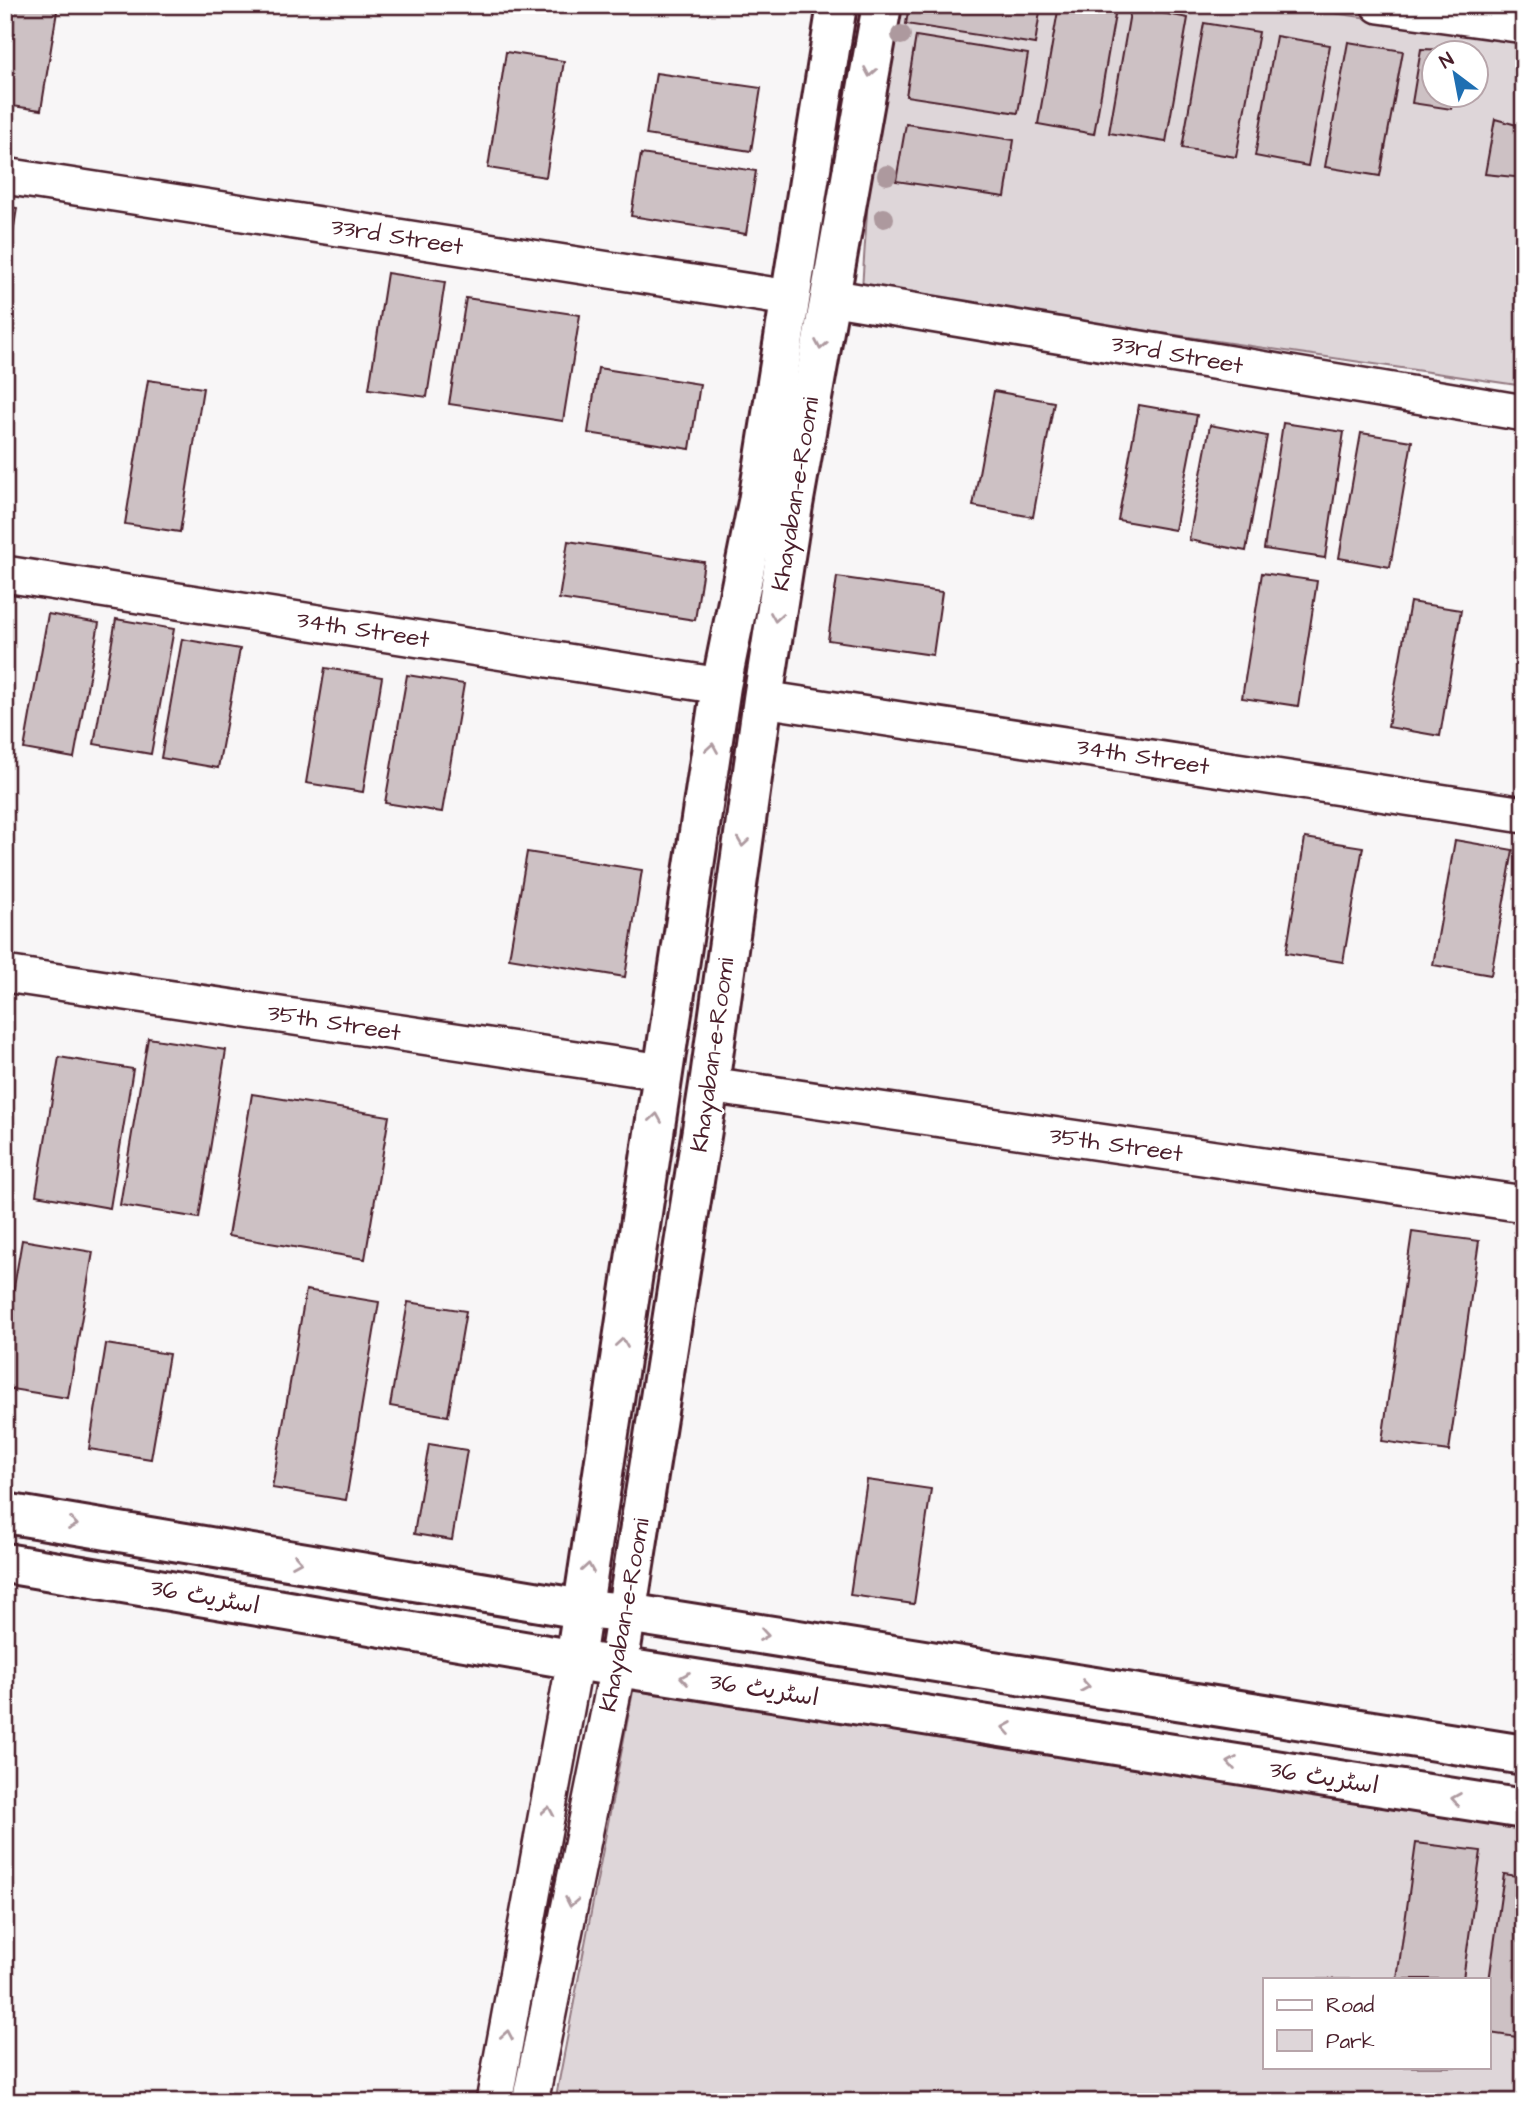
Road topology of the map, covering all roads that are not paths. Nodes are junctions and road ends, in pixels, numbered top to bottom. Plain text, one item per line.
1 (837, 5) edge
2 (882, 5) edge
3 (1379, 5) edge
4 (1524, 25) edge
5 (5, 176) edge
6 (829, 297) junction
7 (789, 298) junction
8 (1524, 413) edge
9 (776, 503) junction
10 (5, 574) edge
11 (721, 686) junction
12 (763, 699) junction
13 (1524, 814) edge
14 (5, 974) edge
15 (663, 1072) junction
16 (709, 1086) junction
17 (1524, 1204) edge
18 (5, 1513) edge
19 (5, 1563) edge
20 (582, 1609) junction
21 (627, 1613) junction
22 (575, 1660) junction
23 (618, 1667) junction
24 (1524, 1755) edge
25 (1524, 1809) edge
26 (494, 2102) edge
27 (530, 2102) edge

1 - 7 street, Khayaban-e-Roomi
2 -> 6 street, Khayaban-e-Roomi
3 - 4 street
5 - 7 street, 33rd Street
6 - 8 street, 33rd Street
6 -> 9 street, Khayaban-e-Roomi
7 - 9 street, Khayaban-e-Roomi
9 - 11 street, Khayaban-e-Roomi
9 -> 12 street, Khayaban-e-Roomi
10 - 11 street, 34th Street
15 -> 11 street, Khayaban-e-Roomi
12 - 13 street, 34th Street
12 -> 16 street, Khayaban-e-Roomi
14 - 15 street, 35th Street
20 -> 15 street, Khayaban-e-Roomi
16 - 17 street, 35th Street
16 - 21 street, Khayaban-e-Roomi
18 -> 20 street, اسٹریٹ 36
19 - 22 street, اسٹریٹ 36
20 - 21 street, اسٹریٹ 36
20 - 22 street, Khayaban-e-Roomi
21 - 23 street, Khayaban-e-Roomi
21 -> 24 street, اسٹریٹ 36
22 - 23 street, اسٹریٹ 36
26 -> 22 street, Khayaban-e-Roomi
25 -> 23 street, اسٹریٹ 36
23 -> 27 street, Khayaban-e-Roomi

